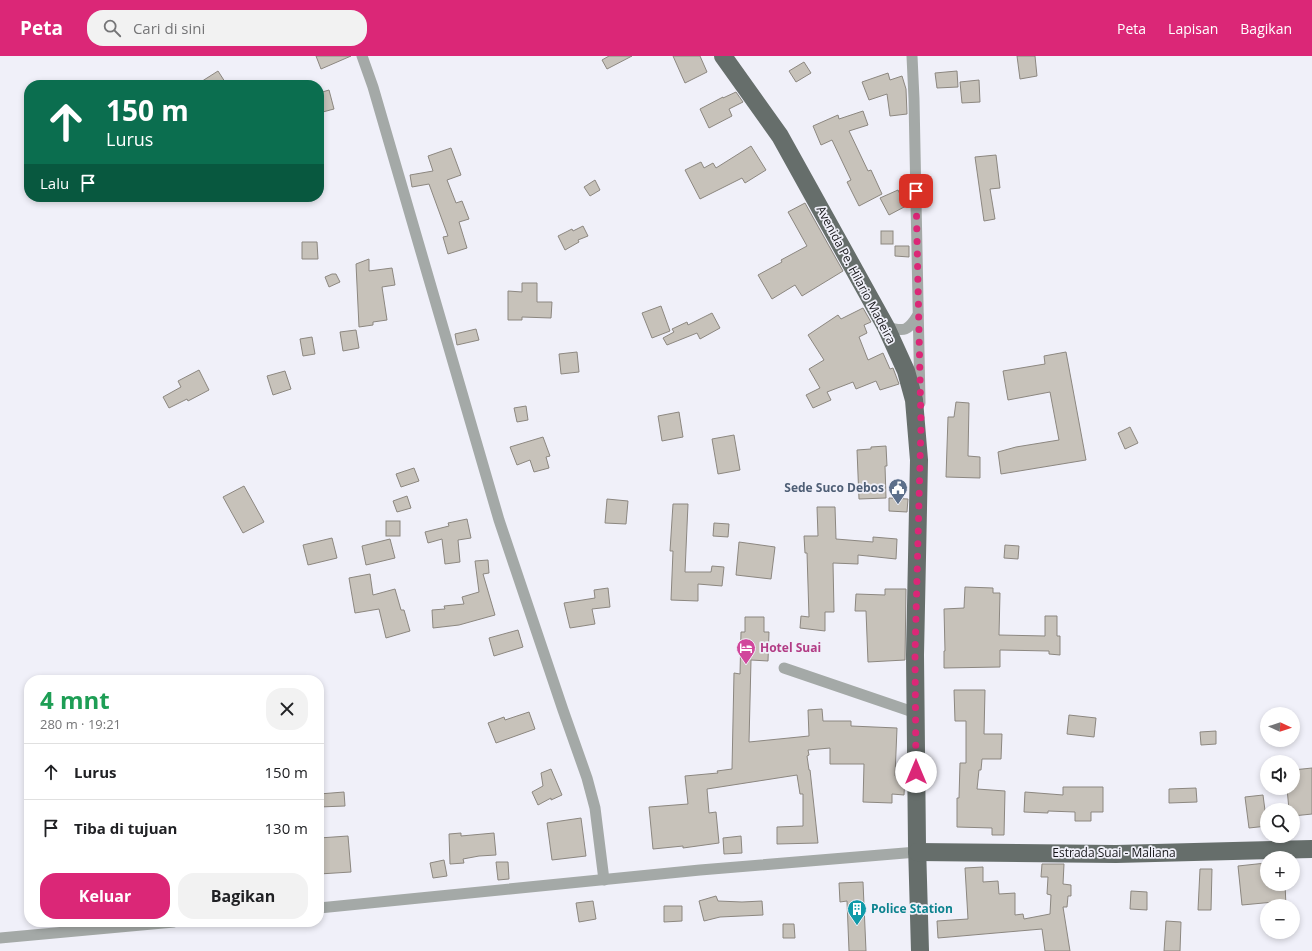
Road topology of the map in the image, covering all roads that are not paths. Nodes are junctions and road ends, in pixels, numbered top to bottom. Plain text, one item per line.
1 (362, 56) edge
2 (723, 56) edge
3 (912, 56) edge
4 (919, 314) junction
5 (886, 326) junction
6 (919, 460) junction
7 (784, 668) dead end
8 (916, 713) junction
9 (1312, 849) edge
10 (917, 852) junction
11 (604, 880) junction
12 (324, 908) edge
13 (120, 927) edge
14 (0, 938) edge
15 (920, 951) edge

1 - 11 street
2 - 5 main road, Avenida Pe. Hilario Madeira
3 - 4 street
4 - 5 street
4 - 6 street
5 - 6 main road, Avenida Pe. Hilario Madeira
6 - 8 main road, Avenida Pe. Hilario Madeira
7 - 8 street
8 - 10 main road, Avenida Pe. Hilario Madeira
9 - 10 main road, Estrada Suai - Maliana
10 - 11 street
10 - 15 main road, Avenida Pe. Hilario Madeira
11 - 12 street
13 - 14 street

